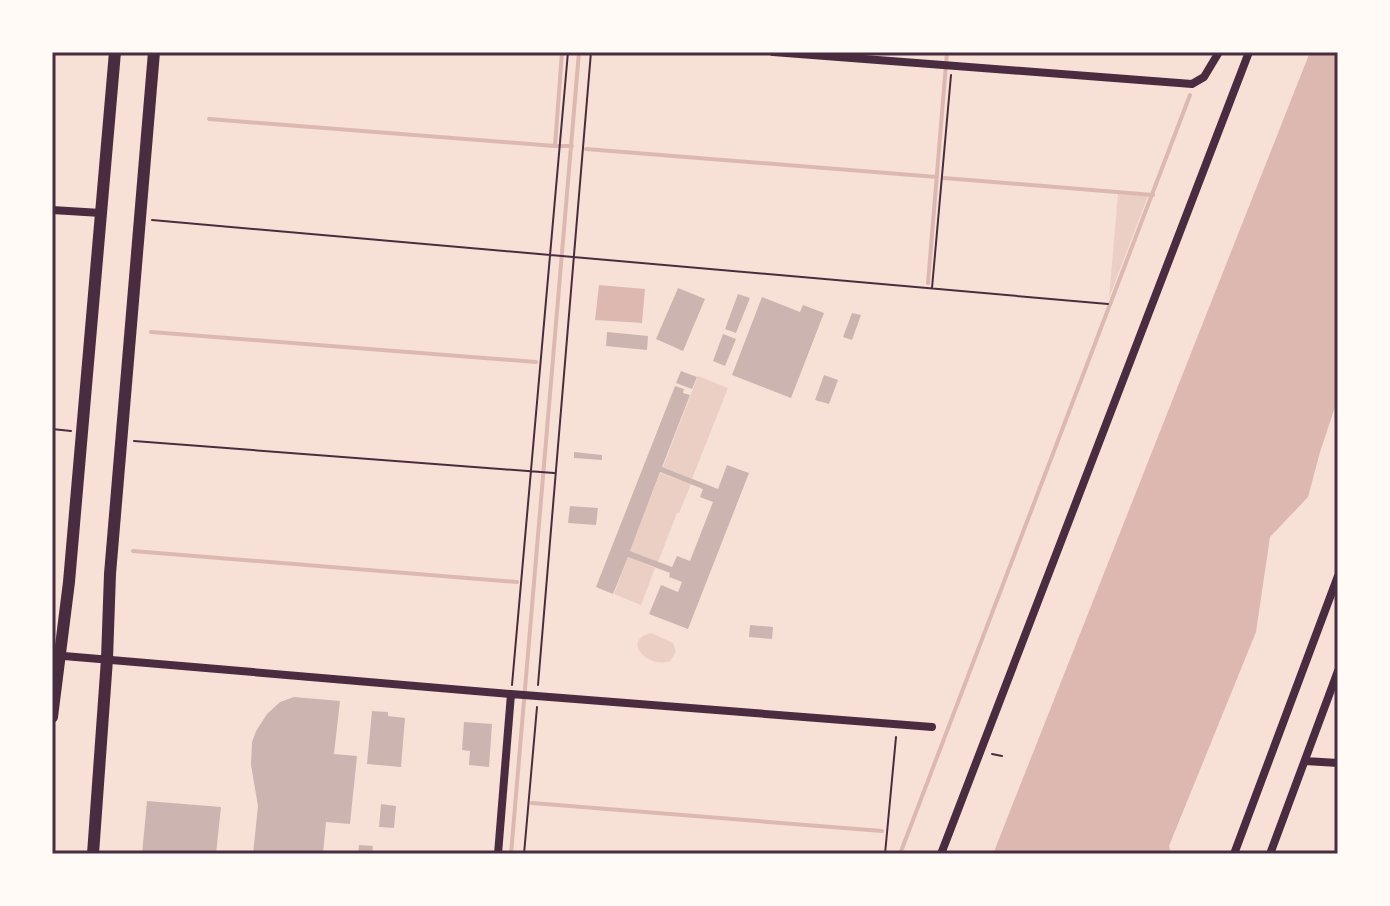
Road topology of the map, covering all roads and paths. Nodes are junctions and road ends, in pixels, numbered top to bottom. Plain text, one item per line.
1 (115, 52) edge
2 (154, 52) edge
3 (568, 52) edge
4 (591, 52) edge
5 (773, 52) edge
6 (1219, 52) edge
7 (1249, 52) edge
8 (951, 66) junction
9 (52, 210) edge
10 (101, 213) junction
11 (139, 219) junction
12 (550, 256) junction
13 (574, 257) junction
14 (932, 289) junction
15 (1108, 304) dead end
16 (52, 429) edge
17 (82, 432) junction
18 (121, 440) junction
19 (531, 472) junction
20 (555, 473) junction
21 (1338, 576) edge
22 (55, 655) edge
23 (107, 659) junction
24 (1338, 671) edge
25 (515, 694) junction
26 (536, 696) junction
27 (52, 717) edge
28 (897, 723) junction
29 (932, 727) dead end
30 (1305, 761) junction
31 (1338, 763) edge
32 (93, 854) edge
33 (498, 854) edge
34 (524, 854) edge
35 (885, 854) edge
36 (941, 854) edge
37 (1234, 854) edge
38 (1270, 854) edge

1 - 10 highway
2 - 11 highway
3 - 12 path
4 - 13 path
5 - 8 street
6 - 8 street
7 - 36 street
8 - 14 path
9 - 10 street
10 - 17 highway
11 - 12 path
11 - 18 highway
12 - 13 path
12 - 19 path
13 - 14 path
13 - 20 path
14 - 15 path
16 - 17 path
17 - 22 highway
18 - 19 path
18 - 23 highway
19 - 20 path
19 - 25 path
20 - 26 path
21 - 37 street
22 - 23 street
22 - 27 highway
23 - 25 street
23 - 32 highway
24 - 30 street
25 - 26 street
25 - 33 street
26 - 28 street
26 - 34 path
28 - 29 street
28 - 35 path
30 - 31 street
30 - 38 street

